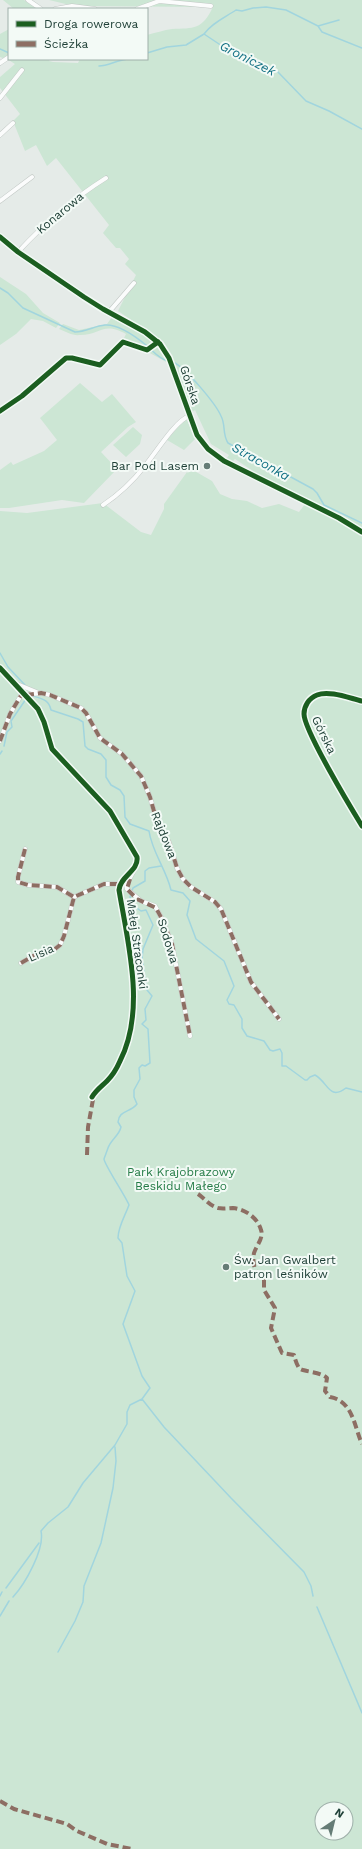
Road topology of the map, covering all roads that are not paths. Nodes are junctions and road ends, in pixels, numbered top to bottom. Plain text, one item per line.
1 (28, 0) edge
2 (211, 6) dead end
3 (40, 8) edge
4 (61, 8) edge
5 (87, 8) edge
6 (140, 8) edge
7 (22, 70) dead end
8 (0, 98) edge
9 (13, 123) dead end
10 (0, 134) edge
11 (32, 178) dead end
12 (106, 178) dead end
13 (0, 201) edge
14 (0, 237) edge
15 (18, 252) junction
16 (134, 283) dead end
17 (109, 312) junction
18 (158, 342) junction
19 (0, 411) edge
20 (189, 416) junction
21 (103, 505) dead end
22 (362, 532) edge
23 (0, 668) edge
24 (17, 684) junction
25 (39, 693) junction
26 (26, 694) junction
27 (362, 701) edge
28 (0, 741) edge
29 (362, 826) edge
30 (25, 849) dead end
31 (137, 865) junction
32 (120, 884) junction
33 (74, 897) junction
34 (21, 963) dead end
35 (279, 1019) dead end
36 (190, 1036) dead end
37 (92, 1096) dead end

1 - 3 street
2 - 6 street
4 - 5 street
7 - 8 street
9 - 10 street
11 - 13 street
12 - 15 street, Konarowa
14 - 15 street, Górska
15 - 17 street, Górska
16 - 17 street
17 - 18 street, Górska
18 - 19 street
18 - 20 street, Górska
20 - 21 street
20 - 22 street, Górska
23 - 24 street
24 - 25 street, Rajdowa
24 - 26 street
25 - 26 street, Rajdowa
25 - 35 street, Rajdowa
26 - 28 street
26 - 31 street
27 - 29 street, Górska
30 - 33 street
31 - 32 street, Małej Straconki
31 - 36 street, Sodowa
32 - 33 street
32 - 37 street, Małej Straconki
33 - 34 street, Lisia

